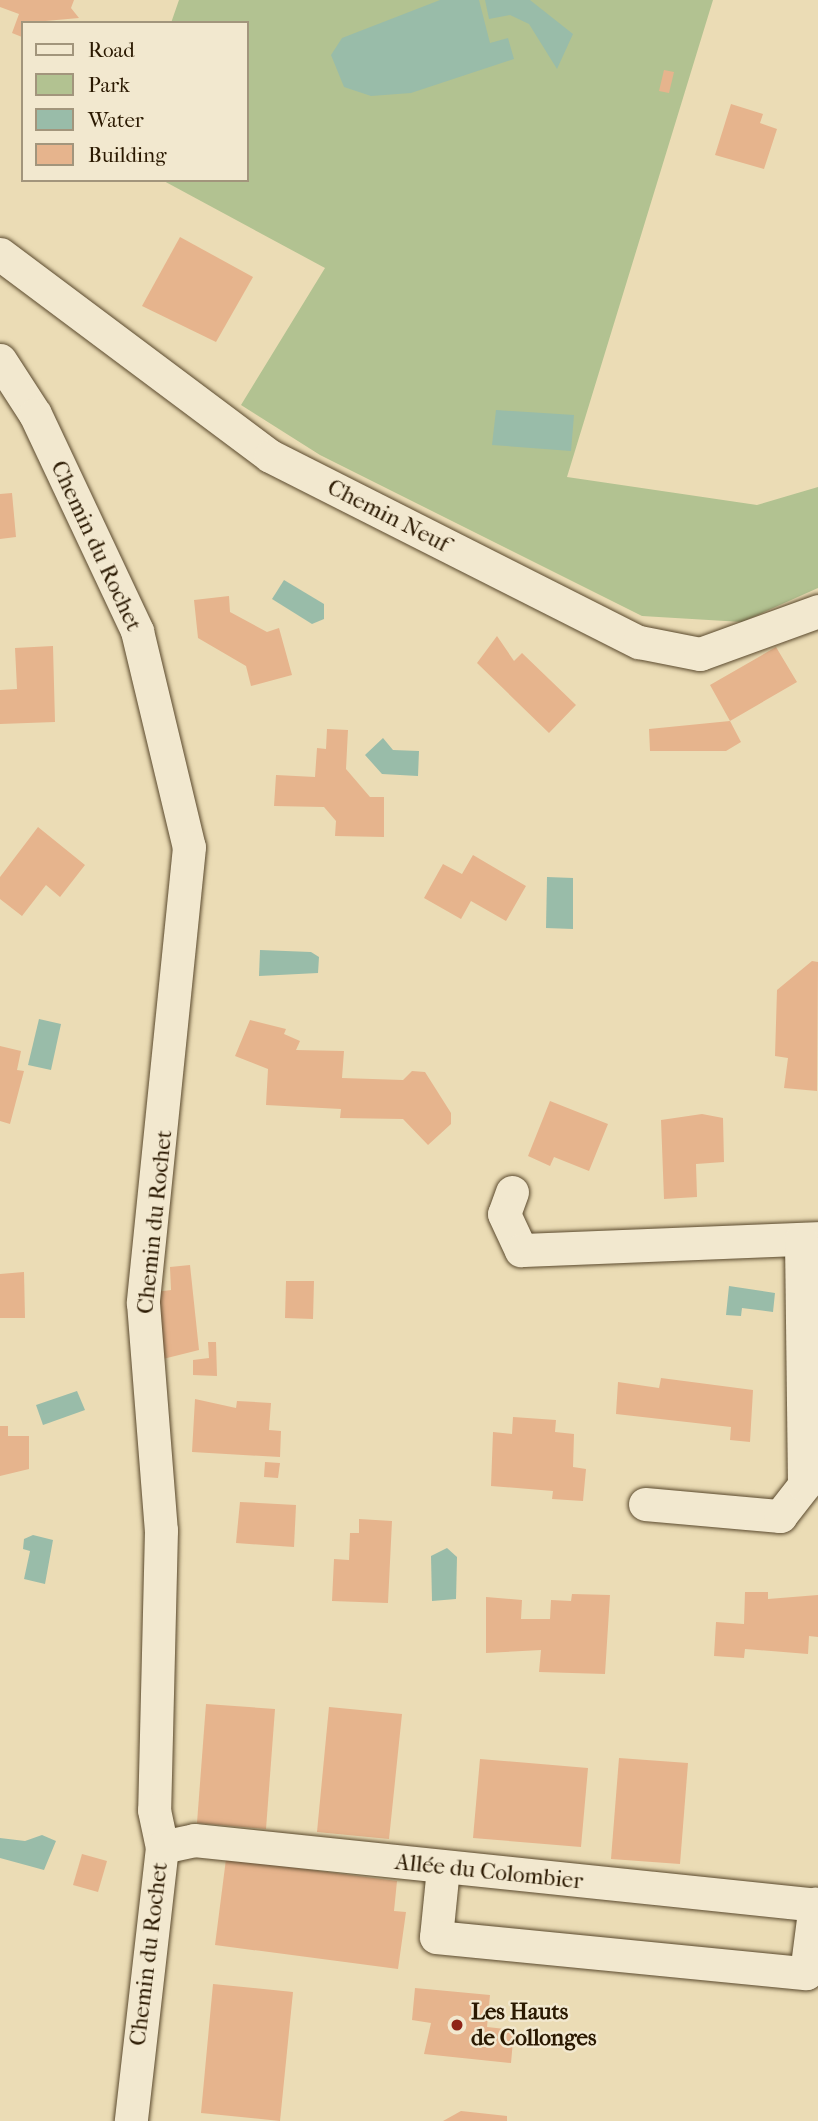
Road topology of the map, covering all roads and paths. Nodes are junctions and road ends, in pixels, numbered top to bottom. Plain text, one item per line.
1 (0, 254) edge
2 (0, 360) edge
3 (818, 611) edge
4 (512, 1192) dead end
5 (810, 1239) edge
6 (645, 1504) dead end
7 (162, 1847) junction
8 (443, 1868) junction
9 (816, 1905) edge
10 (131, 2121) edge

1 - 3 street, Chemin Neuf
2 - 7 street, Chemin du Rochet
4 - 5 street
5 - 6 street
7 - 8 street, Allée du Colombier
7 - 10 street, Chemin du Rochet
8 - 9 street, Allée du Colombier
8 - 9 street

